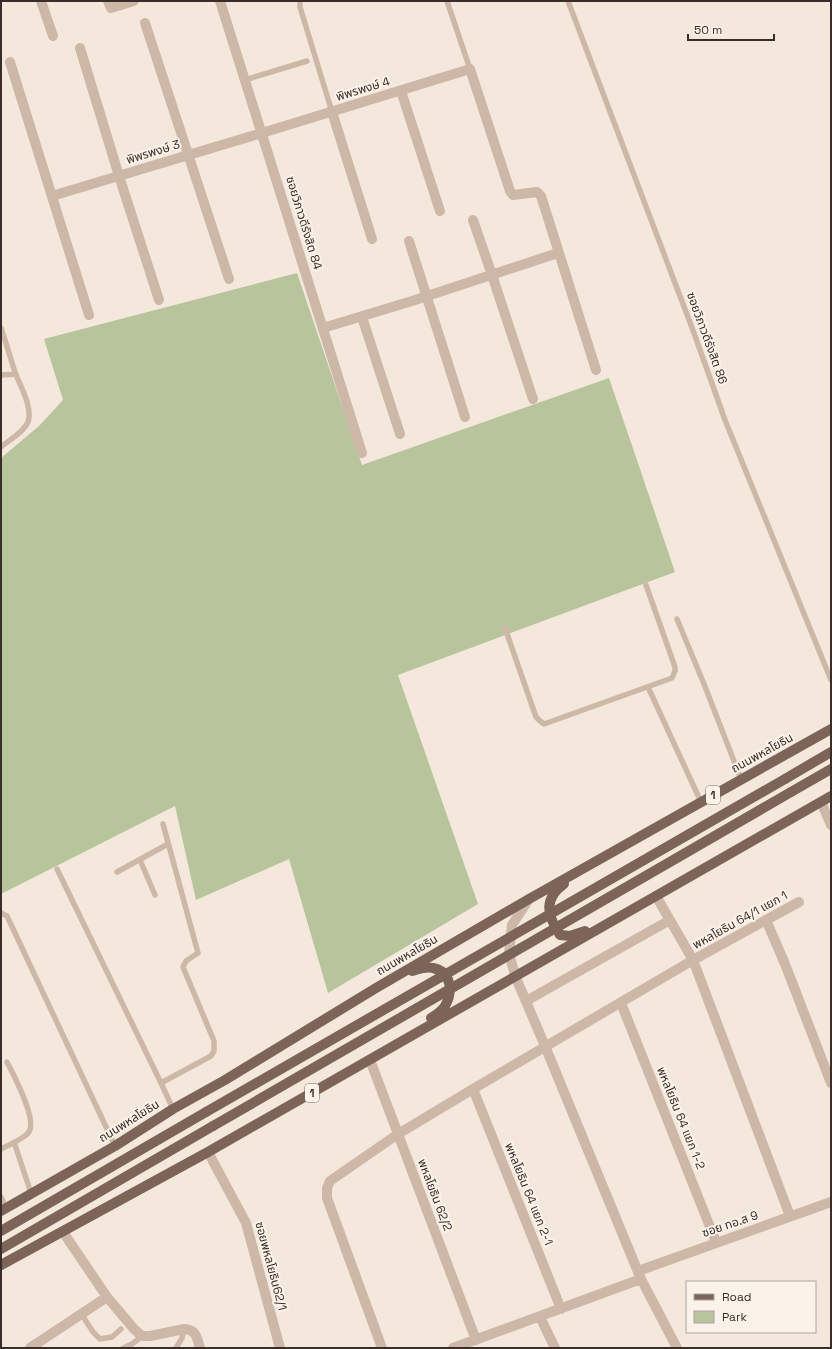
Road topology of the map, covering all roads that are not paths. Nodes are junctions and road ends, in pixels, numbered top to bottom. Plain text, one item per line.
1 (41, 1) edge
2 (108, 1) edge
3 (134, 1) edge
4 (220, 1) edge
5 (300, 1) edge
6 (447, 1) edge
7 (568, 1) edge
8 (145, 23) dead end
9 (53, 36) dead end
10 (80, 48) dead end
11 (307, 61) dead end
12 (10, 62) dead end
13 (470, 69) junction
14 (245, 80) junction
15 (401, 91) junction
16 (332, 112) junction
17 (262, 133) junction
18 (189, 155) junction
19 (119, 176) junction
20 (52, 196) junction
21 (440, 211) dead end
22 (473, 220) dead end
23 (372, 239) dead end
24 (409, 241) dead end
25 (558, 254) junction
26 (492, 275) junction
27 (229, 279) dead end
28 (427, 296) junction
29 (159, 300) dead end
30 (89, 315) dead end
31 (362, 317) junction
32 (1, 328) edge
33 (323, 328) junction
34 (596, 370) dead end
35 (16, 374) junction
36 (1, 375) edge
37 (533, 399) dead end
38 (465, 417) dead end
39 (400, 434) dead end
40 (1, 447) edge
41 (362, 453) dead end
42 (646, 585) dead end
43 (677, 619) dead end
44 (505, 628) dead end
45 (831, 680) edge
46 (648, 687) junction
47 (831, 729) edge
48 (831, 752) edge
49 (831, 769) edge
50 (741, 779) junction
51 (831, 796) edge
52 (701, 802) junction
53 (821, 802) junction
54 (163, 824) dead end
55 (831, 825) edge
56 (168, 844) junction
57 (140, 860) junction
58 (595, 862) junction
59 (57, 869) dead end
60 (116, 872) dead end
61 (155, 895) dead end
62 (656, 896) junction
63 (529, 899) junction
64 (799, 902) dead end
65 (1, 913) edge
66 (620, 916) junction
67 (670, 920) junction
68 (766, 920) junction
69 (693, 960) junction
70 (515, 978) junction
71 (376, 988) junction
72 (526, 1001) junction
73 (621, 1003) junction
74 (406, 1038) junction
75 (545, 1046) junction
76 (370, 1060) junction
77 (7, 1062) dead end
78 (160, 1083) junction
79 (831, 1083) edge
80 (473, 1089) junction
81 (173, 1109) junction
82 (398, 1134) junction
83 (14, 1142) junction
84 (115, 1146) junction
85 (1, 1148) edge
86 (208, 1152) junction
87 (31, 1193) junction
88 (1, 1197) edge
89 (831, 1202) edge
90 (3, 1209) edge
91 (790, 1216) junction
92 (1, 1230) edge
93 (63, 1232) junction
94 (716, 1242) junction
95 (1, 1249) edge
96 (1, 1265) edge
97 (640, 1275) junction
98 (107, 1297) junction
99 (561, 1309) junction
100 (82, 1315) junction
101 (540, 1317) junction
102 (184, 1328) junction
103 (122, 1329) dead end
104 (142, 1336) junction
105 (476, 1340) junction
106 (30, 1348) edge
107 (123, 1348) edge
108 (176, 1348) edge
109 (200, 1348) edge
110 (280, 1348) edge
111 (382, 1348) edge
112 (453, 1348) edge
113 (555, 1348) edge
114 (677, 1348) edge

1 - 9 street
2 - 3 street
4 - 14 street, ซอยวิภาวดีรังสิต 84
5 - 16 lane
6 - 13 lane
7 - 45 lane, ซอยวิภาวดีรังสิต 86
8 - 18 street
10 - 19 street
11 - 14 lane
12 - 20 street
13 - 15 street, พิพรพงษ์ 4
13 - 25 street
14 - 17 street, ซอยวิภาวดีรังสิต 84
15 - 16 street, พิพรพงษ์ 4
15 - 21 street
16 - 17 street, พิพรพงษ์ 4
16 - 23 street
17 - 18 street, พิพรพงษ์ 3
17 - 33 street, ซอยวิภาวดีรังสิต 84
18 - 19 street, พิพรพงษ์ 3
18 - 27 street
19 - 20 street, พิพรพงษ์ 3
19 - 29 street
20 - 30 street
22 - 26 street
24 - 28 street
25 - 26 street
25 - 34 street
26 - 28 street
26 - 37 street
28 - 31 street
28 - 38 street
31 - 33 street
31 - 39 street
32 - 35 lane
33 - 41 street, ซอยวิภาวดีรังสิต 84
35 - 36 lane
35 - 40 lane
42 - 46 lane
43 - 50 lane
44 - 46 lane
46 - 52 lane
47 - 50 main road, ถนนพหลโยธิน / 1
48 - 92 main road, bridge
49 - 95 main road, bridge
50 - 52 main road, ถนนพหลโยธิน / 1
51 - 53 main road, 1
52 - 58 main road, ถนนพหลโยธิน / 1
53 - 55 street
53 - 62 main road, 1
54 - 56 lane
56 - 57 lane
56 - 78 lane
57 - 60 lane
57 - 61 lane
58 - 63 main road, ถนนพหลโยธิน / 1
58 - 66 main road
59 - 78 lane
62 - 66 main road, 1
62 - 67 street
63 - 70 street
63 - 71 main road, ถนนพหลโยธิน / 1
64 - 68 street, พหลโยธิน 64/1 แยก 1
65 - 84 lane
66 - 70 main road, 1
67 - 69 street
67 - 72 street
68 - 69 street, พหลโยธิน 64/1 แยก 1
68 - 79 street
69 - 73 street, พหลโยธิน 64/1 แยก 1
69 - 91 street
70 - 72 street
70 - 74 main road, 1
71 - 74 main road
71 - 81 main road, ถนนพหลโยธิน / 1
72 - 75 street
73 - 75 street, พหลโยธิน 64/1 แยก 1
73 - 94 street, พหลโยธิน 64 แยก 1-2
74 - 76 main road, 1
75 - 80 street, พหลโยธิน 64/1 แยก 1
75 - 97 street
76 - 82 street, พหลโยธิน 62/2
76 - 86 main road, 1
77 - 83 lane
78 - 81 lane
80 - 82 street, พหลโยธิน 64/1 แยก 1
80 - 99 street, พหลโยธิน 64 แยก 2-1
81 - 84 main road, ถนนพหลโยธิน / 1
82 - 105 street, พหลโยธิน 62/2
82 - 111 street, พหลโยธิน 64/1 แยก 1
83 - 85 lane
83 - 87 lane
84 - 87 main road, ถนนพหลโยธิน / 1
86 - 93 main road, 1
86 - 110 street, ซอยพหลโยธิน62/1
87 - 90 main road, ถนนพหลโยธิน / 1
88 - 90 lane
89 - 91 street, ซอย ทอ.ส 9
91 - 94 street, ซอย ทอ.ส 9
93 - 96 main road, 1
93 - 98 street
94 - 97 street, ซอย ทอ.ส 9
97 - 99 street, ซอย ทอ.ส 9
97 - 114 street
98 - 100 street
98 - 104 street
99 - 101 street, ซอย ทอ.ส 9
100 - 103 lane
100 - 106 street
101 - 105 street, ซอย ทอ.ส 9
101 - 113 street
102 - 104 street
102 - 108 lane
102 - 109 street
104 - 107 lane
105 - 112 street, ซอย ทอ.ส 9

